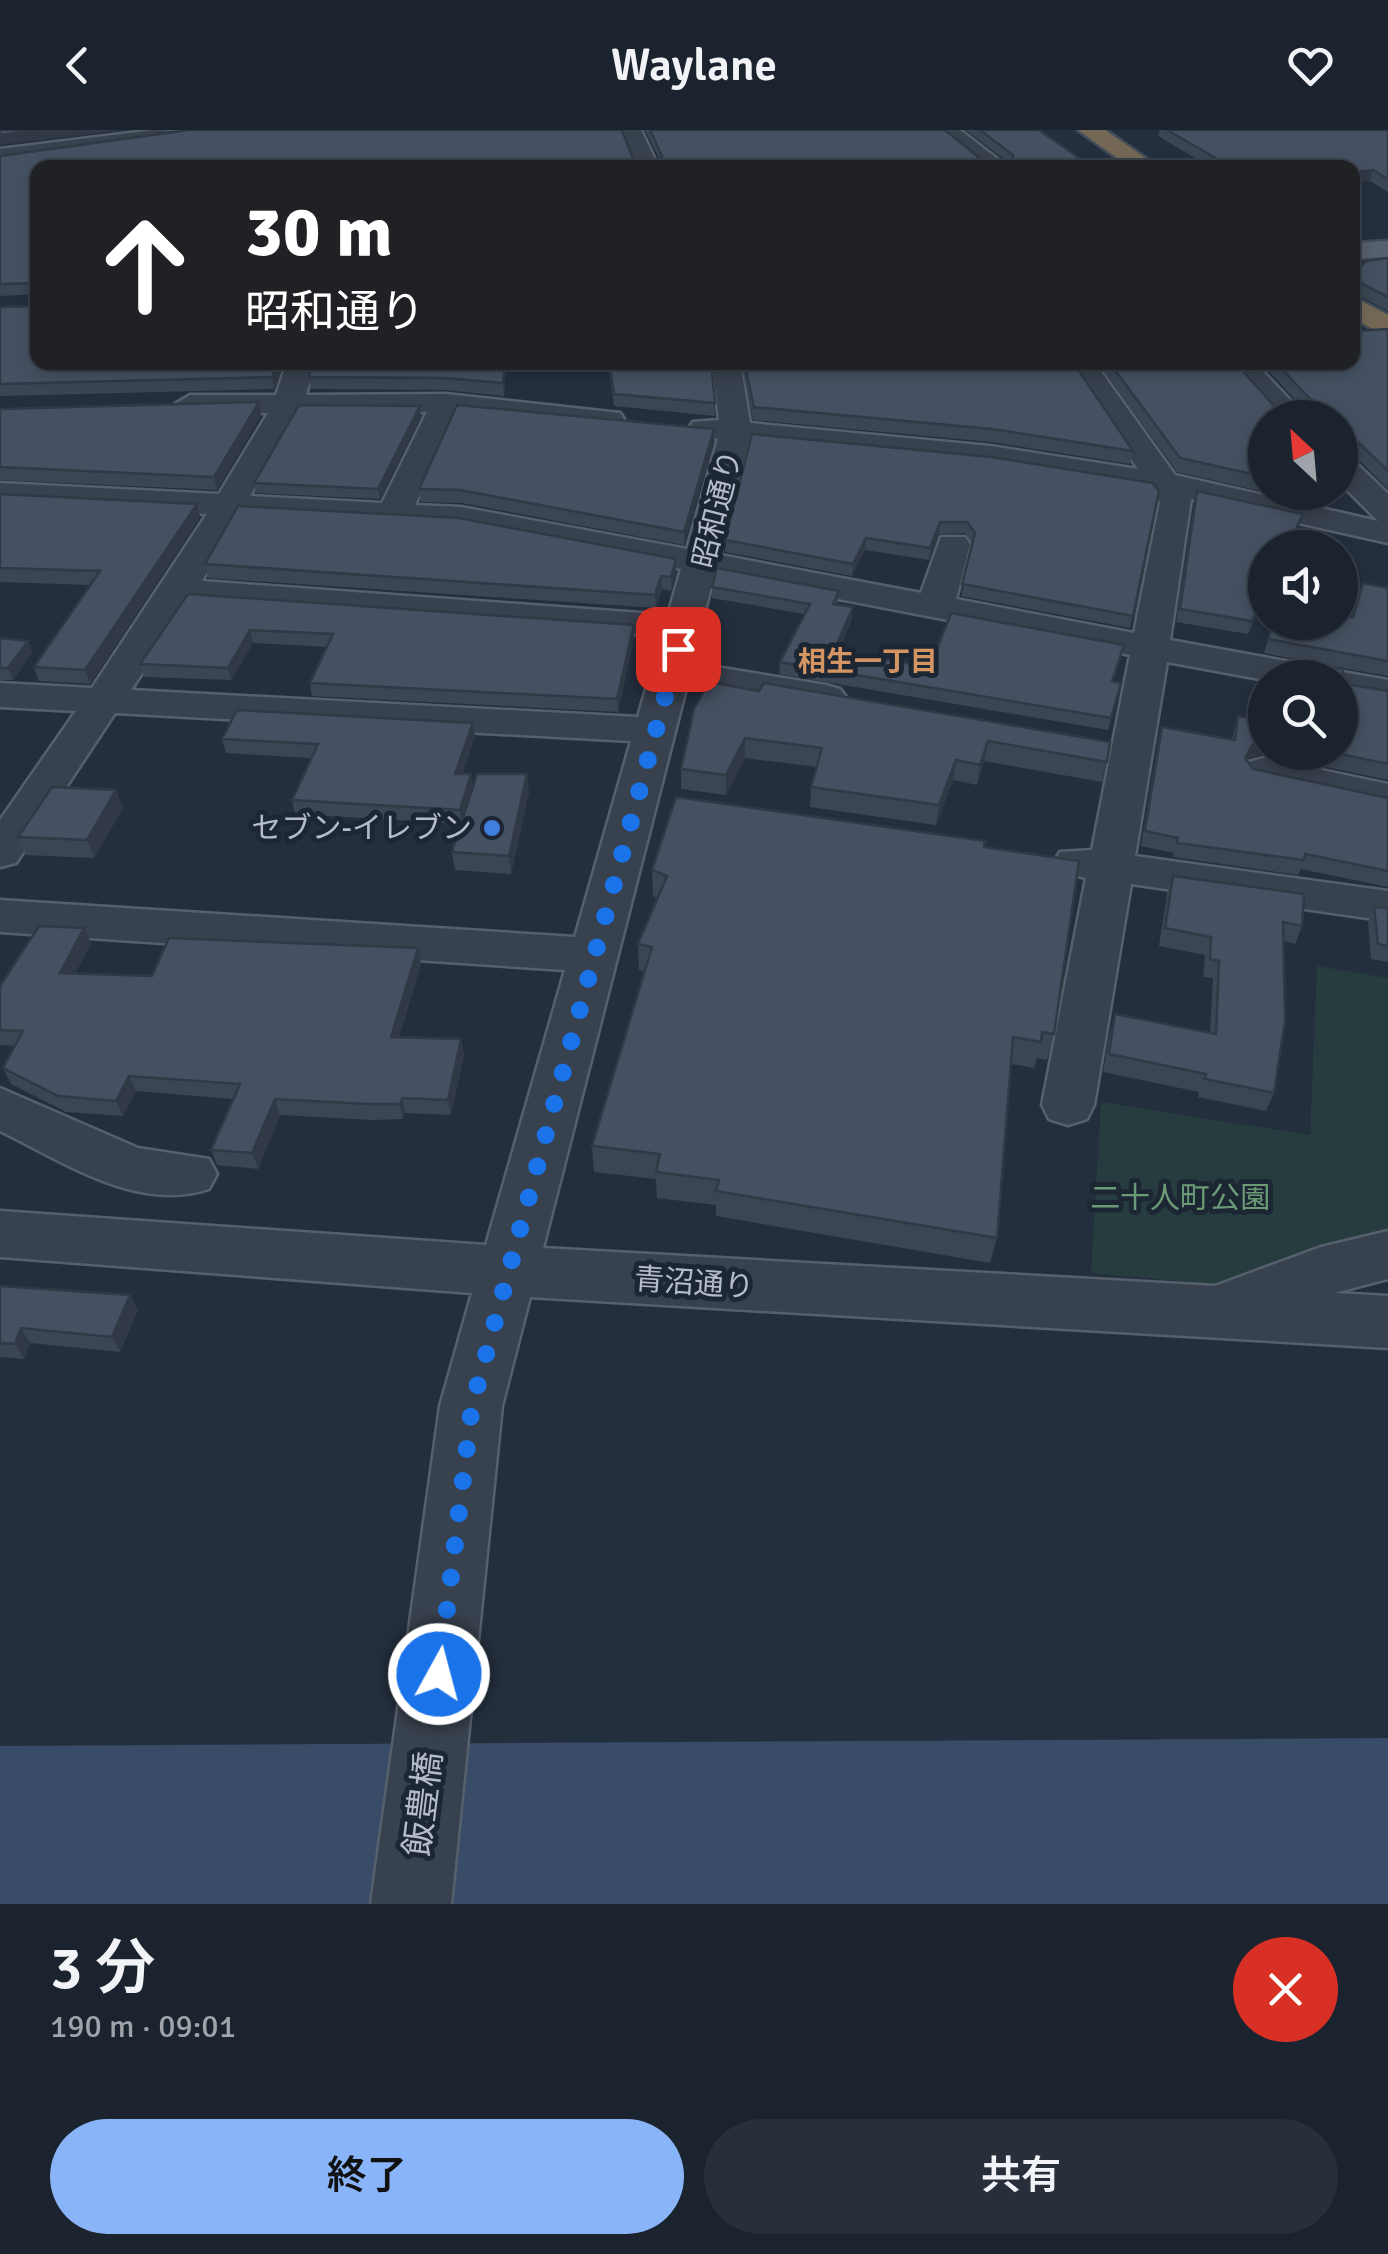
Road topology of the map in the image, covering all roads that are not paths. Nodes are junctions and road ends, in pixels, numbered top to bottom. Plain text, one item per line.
1 (631, 130) edge
2 (946, 130) edge
3 (1078, 134) edge
4 (189, 139) edge
5 (0, 156) edge
6 (644, 160) edge
7 (987, 160) edge
8 (1106, 160) edge
9 (1132, 160) edge
10 (1388, 250) edge
11 (1360, 251) edge
12 (1360, 310) edge
13 (1388, 329) edge
14 (1360, 331) edge
15 (299, 370) edge
16 (727, 370) edge
17 (1085, 370) edge
18 (1246, 370) edge
19 (1275, 400) edge
20 (289, 402) junction
21 (446, 403) junction
22 (154, 405) edge
23 (640, 422) edge
24 (678, 426) edge
25 (736, 432) junction
26 (1166, 483) junction
27 (1358, 483) edge
28 (0, 493) edge
29 (230, 502) junction
30 (395, 511) junction
31 (1388, 514) edge
32 (1388, 533) edge
33 (954, 544) dead end
34 (704, 563) junction
35 (179, 590) junction
36 (936, 605) junction
37 (684, 627) junction
38 (1150, 646) junction
39 (1248, 665) edge
40 (673, 671) junction
41 (1358, 686) edge
42 (1388, 692) edge
43 (0, 696) edge
44 (102, 703) junction
45 (863, 704) edge
46 (654, 730) junction
47 (1264, 771) edge
48 (1388, 797) edge
49 (0, 853) edge
50 (1030, 855) edge
51 (1108, 866) junction
52 (1388, 906) edge
53 (0, 916) edge
54 (593, 955) junction
55 (1068, 1105) dead end
56 (0, 1108) edge
57 (189, 1174) dead end
58 (0, 1234) edge
59 (1388, 1255) edge
60 (510, 1271) junction
61 (1213, 1313) junction
62 (1388, 1322) edge
63 (472, 1406) joint
64 (411, 1904) edge

1 - 6 street
2 - 7 street
3 - 8 highway
3 - 9 highway
4 - 5 street
10 - 11 main road
12 - 13 highway
13 - 14 street
15 - 20 street
16 - 25 street, 昭和通り
17 - 26 street
18 - 19 street
20 - 21 street
20 - 22 street
20 - 29 street
21 - 23 street
21 - 30 street
24 - 25 street
25 - 26 street
25 - 34 street, 昭和通り
26 - 32 street
26 - 38 street
27 - 31 street
28 - 29 street
29 - 30 street
29 - 35 street
30 - 34 street
33 - 36 street
34 - 36 street
34 - 37 street, 昭和通り
35 - 37 street
35 - 44 street
36 - 38 street
37 - 40 street, 昭和通り
38 - 39 street
38 - 51 street
40 - 45 street
40 - 46 street, 昭和通り
41 - 42 street
43 - 44 street
44 - 46 street
44 - 49 street
46 - 54 street, 昭和通り
47 - 48 street
50 - 51 street
51 - 52 street
51 - 55 street
53 - 54 street
54 - 60 street, 昭和通り
56 - 57 street
58 - 60 street, 青沼通り
59 - 61 street
60 - 61 street, 青沼通り
60 - 63 street, 昭和通り
61 - 62 street, 青沼通り
63 - 64 street, 飯豊橋

